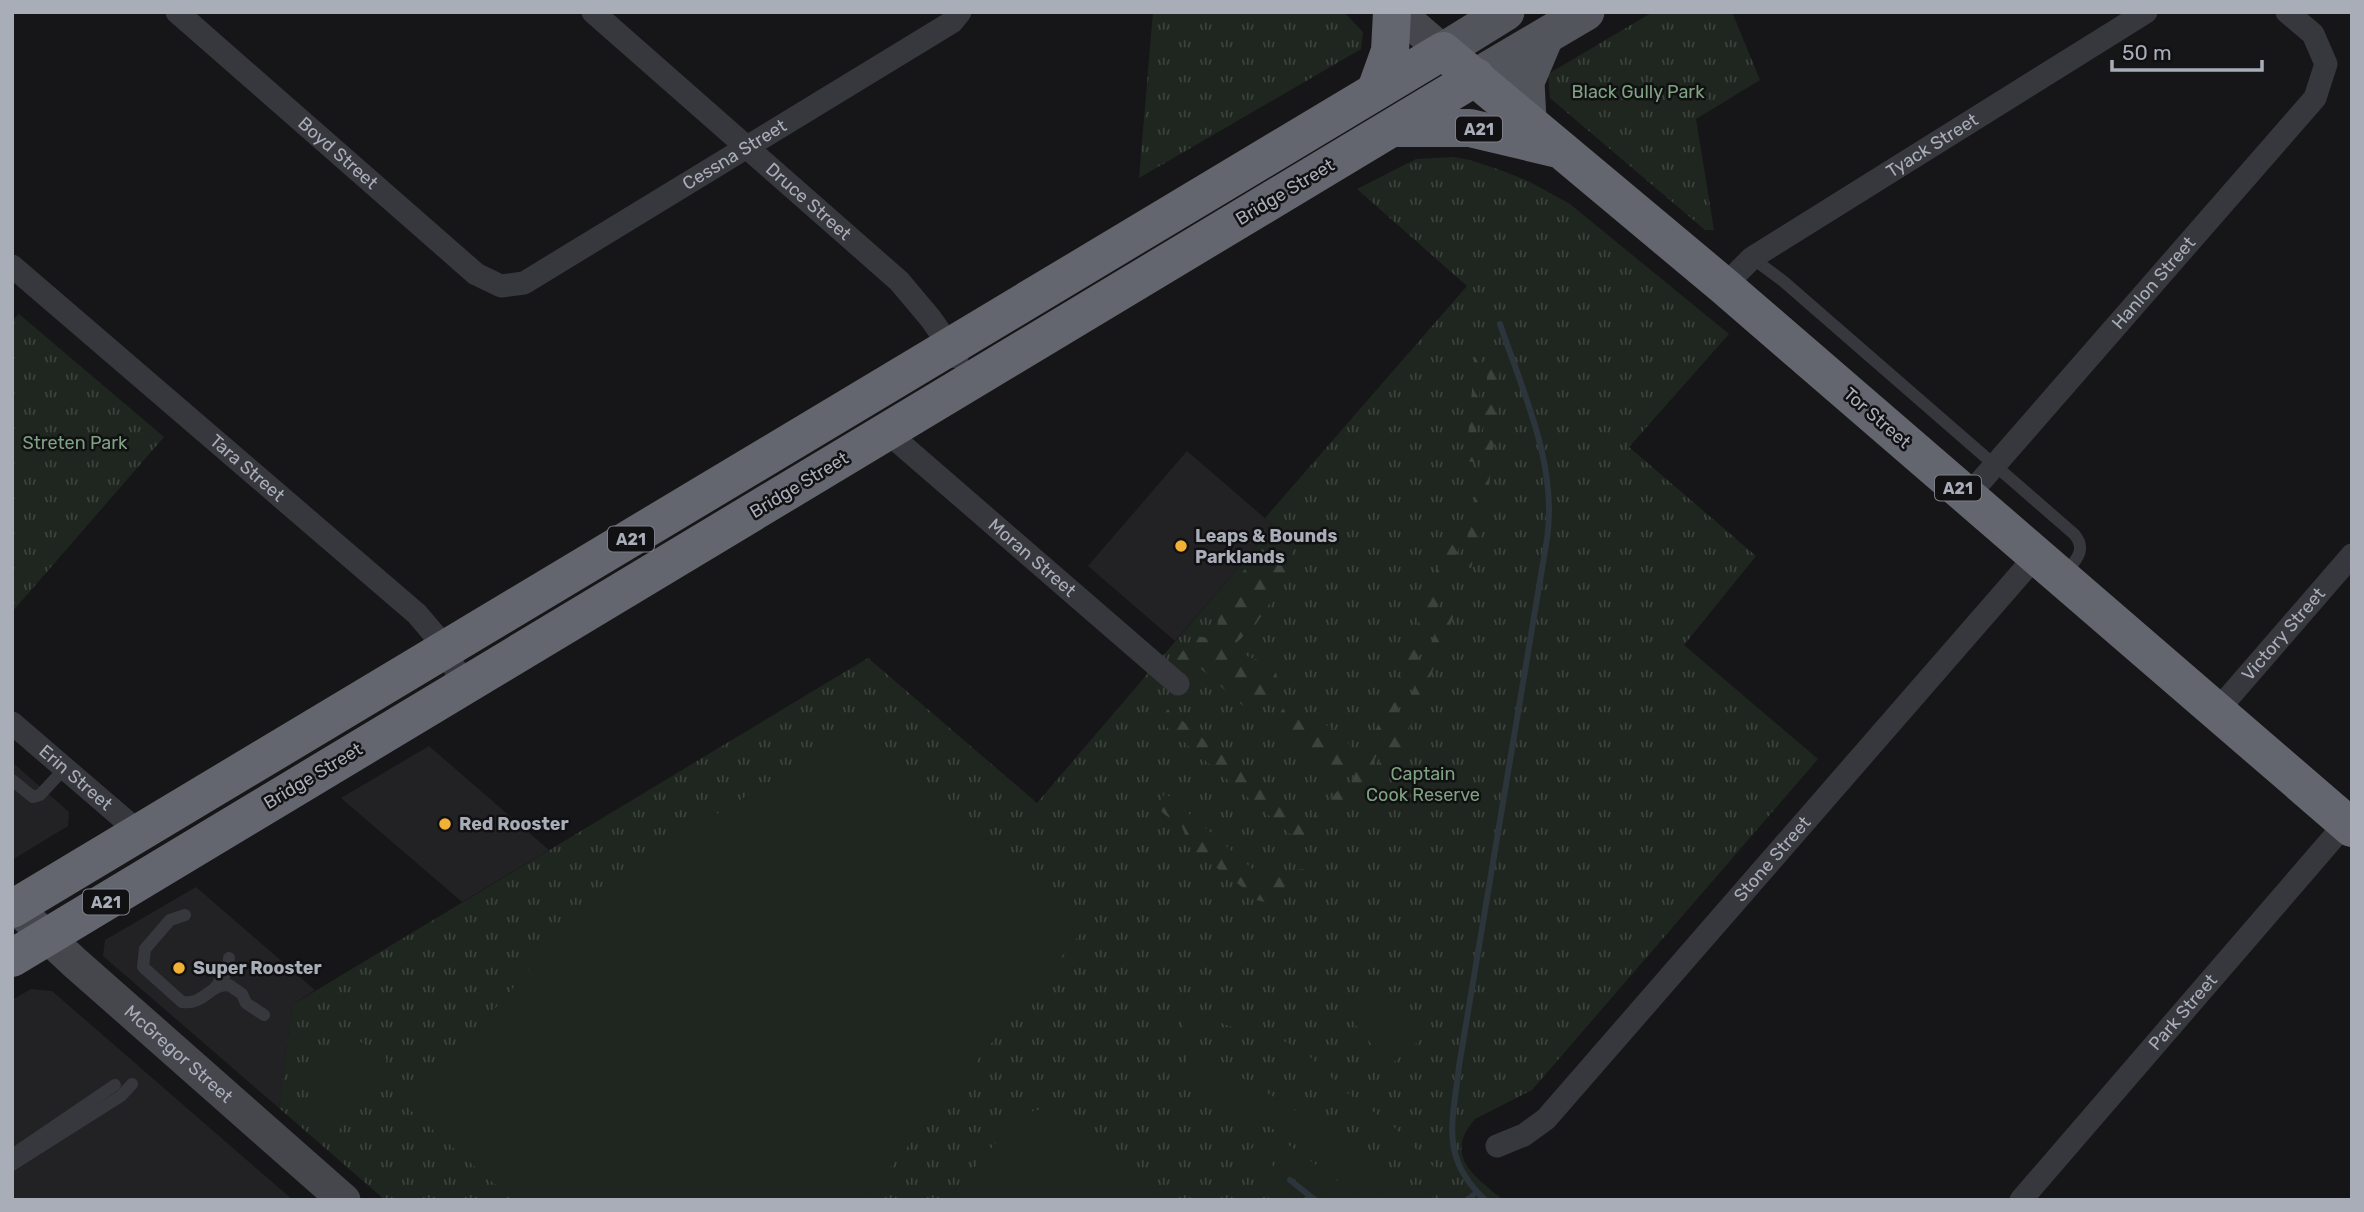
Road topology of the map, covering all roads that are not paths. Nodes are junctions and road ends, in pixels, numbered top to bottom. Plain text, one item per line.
1 (177, 12) edge
2 (593, 12) edge
3 (960, 12) edge
4 (1392, 12) edge
5 (1398, 12) edge
6 (1506, 12) edge
7 (1586, 12) edge
8 (2146, 12) edge
9 (2287, 12) edge
10 (1545, 37) junction
11 (1443, 51) junction
12 (1476, 78) junction
13 (1376, 90) junction
14 (1528, 120) junction
15 (1393, 128) junction
16 (748, 148) junction
17 (1563, 151) junction
18 (1752, 258) junction
19 (12, 266) edge
20 (501, 286) joint
21 (1724, 286) junction
22 (949, 346) junction
23 (971, 381) junction
24 (887, 432) junction
25 (1996, 464) junction
26 (1968, 497) junction
27 (2352, 555) edge
28 (2048, 567) junction
29 (445, 651) junction
30 (1178, 684) dead end
31 (466, 685) junction
32 (2216, 712) junction
33 (12, 723) edge
34 (65, 768) junction
35 (12, 780) edge
36 (2349, 825) edge
37 (140, 834) junction
38 (13, 907) edge
39 (185, 915) dead end
40 (47, 937) junction
41 (12, 958) edge
42 (229, 958) dead end
43 (215, 988) junction
44 (264, 1015) dead end
45 (132, 1084) dead end
46 (115, 1085) dead end
47 (1497, 1146) dead end
48 (12, 1155) edge
49 (12, 1165) edge
50 (344, 1200) edge
51 (2021, 1200) edge

1 - 20 street, Boyd Street
2 - 16 street, Druce Street
3 - 16 street, Cessna Street
4 - 13 highway
5 - 11 street, Tor Street
6 - 11 main road
7 - 10 main road, Bridge Street
8 - 18 street, Tyack Street
9 - 25 street, Hanlon Street
10 - 12 main road, Bridge Street
10 - 14 main road
11 - 12 highway, Tor Street / A21
11 - 13 highway, A21
12 - 14 highway, Tor Street / A21
12 - 15 highway, Bridge Street
13 - 22 highway, A21
14 - 17 highway, Tor Street / A21
15 - 17 highway, A21
15 - 23 highway, Bridge Street / A21
16 - 20 street, Cessna Street
16 - 22 street, Druce Street
17 - 21 highway, Tor Street / A21
18 - 21 street, Tyack Street
18 - 25 lane
19 - 29 street, Tara Street
21 - 26 highway, Tor Street / A21
22 - 23 street, Druce Street
22 - 29 highway, A21
23 - 24 highway, Bridge Street / A21
24 - 30 street, Moran Street
24 - 31 highway, Bridge Street / A21
25 - 26 street, Hanlon Street
25 - 28 lane
26 - 28 highway, Tor Street / A21
27 - 32 street, Victory Street
28 - 32 highway, Tor Street / A21
28 - 47 street, Stone Street
29 - 31 street, Tara Street
29 - 37 highway, A21
31 - 40 highway, Bridge Street / A21
32 - 36 highway, Tor Street / A21
33 - 34 street, Erin Street
34 - 35 lane
34 - 37 street, Erin Street
36 - 51 street, Park Street
37 - 38 highway, A21
38 - 40 street, McGregor Street
39 - 43 lane
40 - 41 highway, Bridge Street / A21
40 - 50 street, McGregor Street
42 - 43 lane
43 - 44 lane
45 - 49 lane
46 - 48 lane

